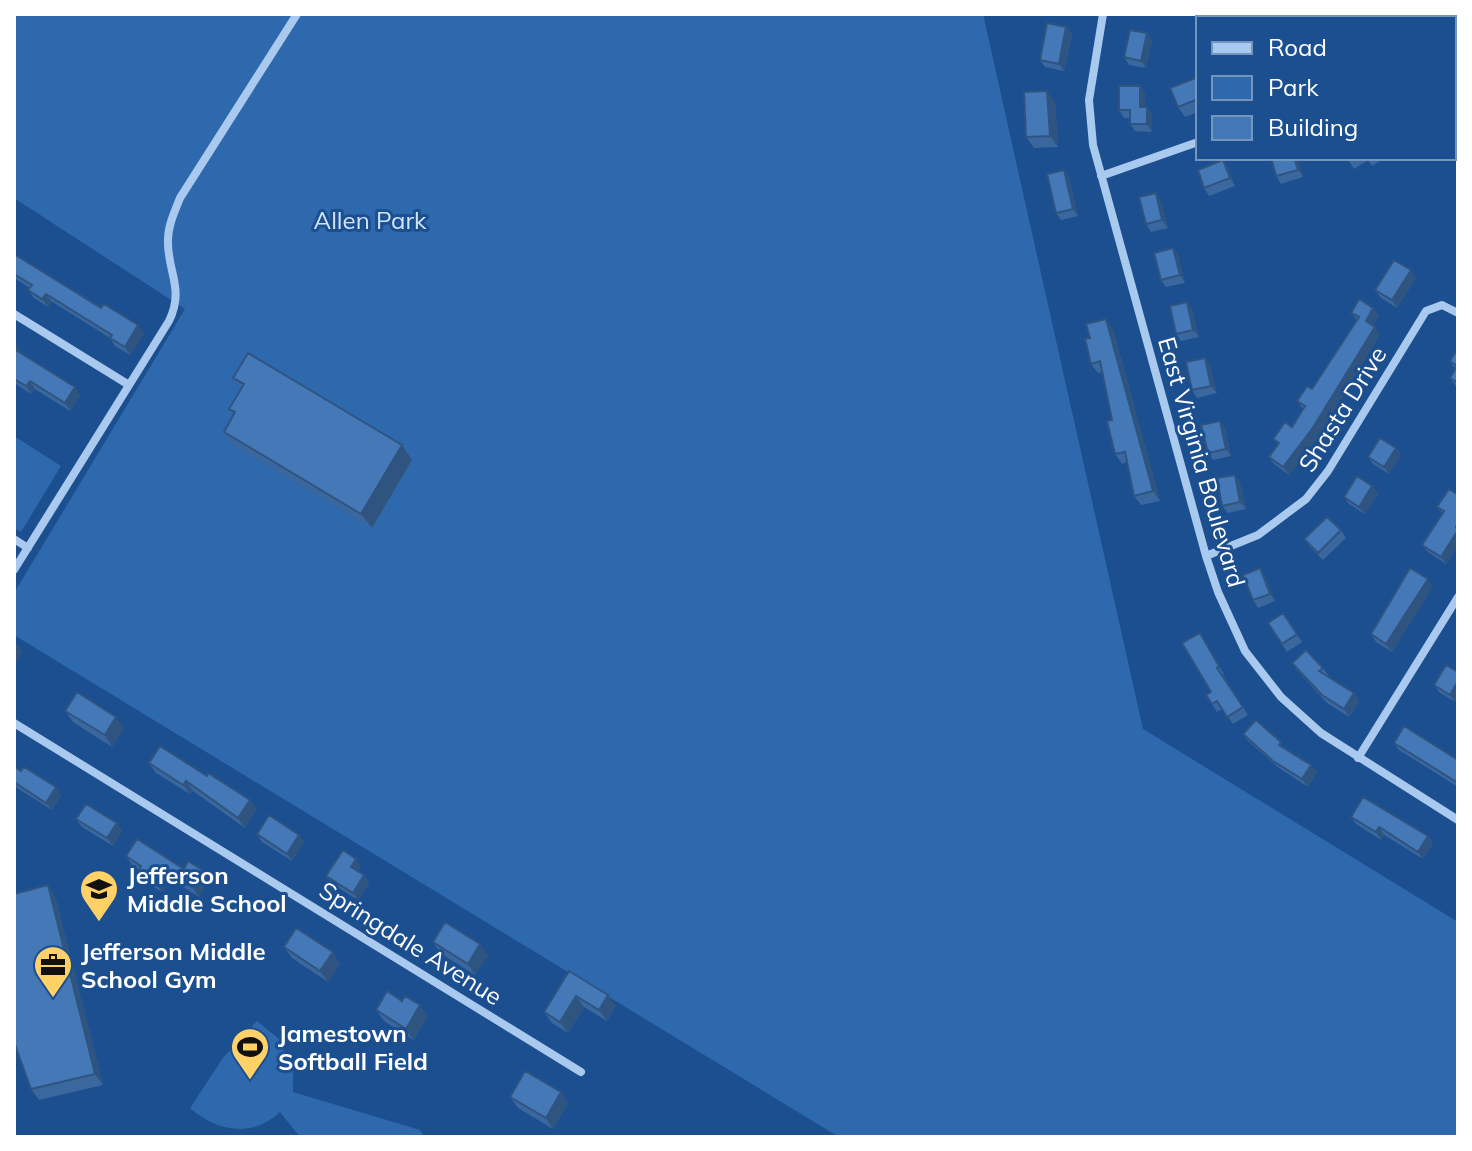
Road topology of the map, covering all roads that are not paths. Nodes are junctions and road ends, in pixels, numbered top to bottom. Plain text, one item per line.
1 (297, 14) edge
2 (1103, 14) edge
3 (1196, 143) edge
4 (1101, 176) junction
5 (1458, 313) edge
6 (14, 314) edge
7 (129, 385) junction
8 (14, 539) edge
9 (28, 548) junction
10 (1206, 556) junction
11 (14, 570) edge
12 (1458, 597) edge
13 (14, 723) edge
14 (1358, 758) junction
15 (1458, 820) edge
16 (581, 1072) dead end

1 - 7 street
2 - 4 street, East Virginia Boulevard
3 - 4 street
4 - 10 street, East Virginia Boulevard
5 - 10 street, Shasta Drive
6 - 7 street
7 - 9 street
8 - 9 street
9 - 11 street
10 - 14 street, East Virginia Boulevard
12 - 14 street
13 - 16 street, Springdale Avenue
14 - 15 street, East Virginia Boulevard

